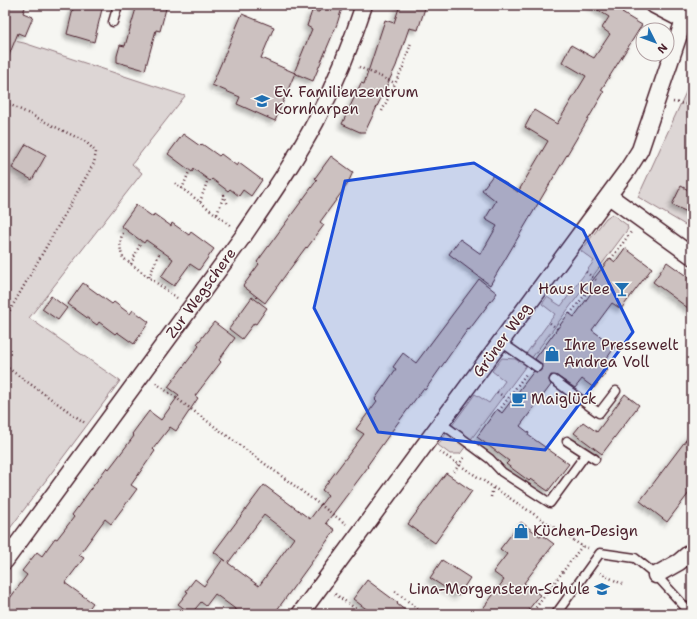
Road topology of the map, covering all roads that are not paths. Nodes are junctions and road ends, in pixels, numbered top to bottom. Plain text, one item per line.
1 (118, 5) edge
2 (364, 5) edge
3 (654, 5) edge
4 (689, 5) edge
5 (683, 20) junction
6 (113, 22) dead end
7 (609, 196) junction
8 (692, 256) edge
9 (500, 342) junction
10 (535, 366) road end
11 (554, 380) dead end
12 (616, 391) dead end
13 (441, 423) junction
14 (567, 441) dead end
15 (586, 454) junction
16 (595, 459) dead end
17 (692, 551) edge
18 (5, 561) edge
19 (656, 575) junction
20 (692, 612) edge
21 (300, 614) edge
22 (556, 614) edge

1 - 6 lane
2 - 18 street, Zur Wegschere
3 - 5 street
4 - 5 street, Grüner Weg
5 - 7 street, Grüner Weg
7 - 8 street
7 - 9 street, Grüner Weg
9 - 10 lane
9 - 13 street, Grüner Weg
11 - 12 lane
13 - 15 lane
13 - 21 street, Grüner Weg
14 - 15 lane
15 - 16 lane
17 - 19 street
19 - 20 lane
19 - 22 lane

